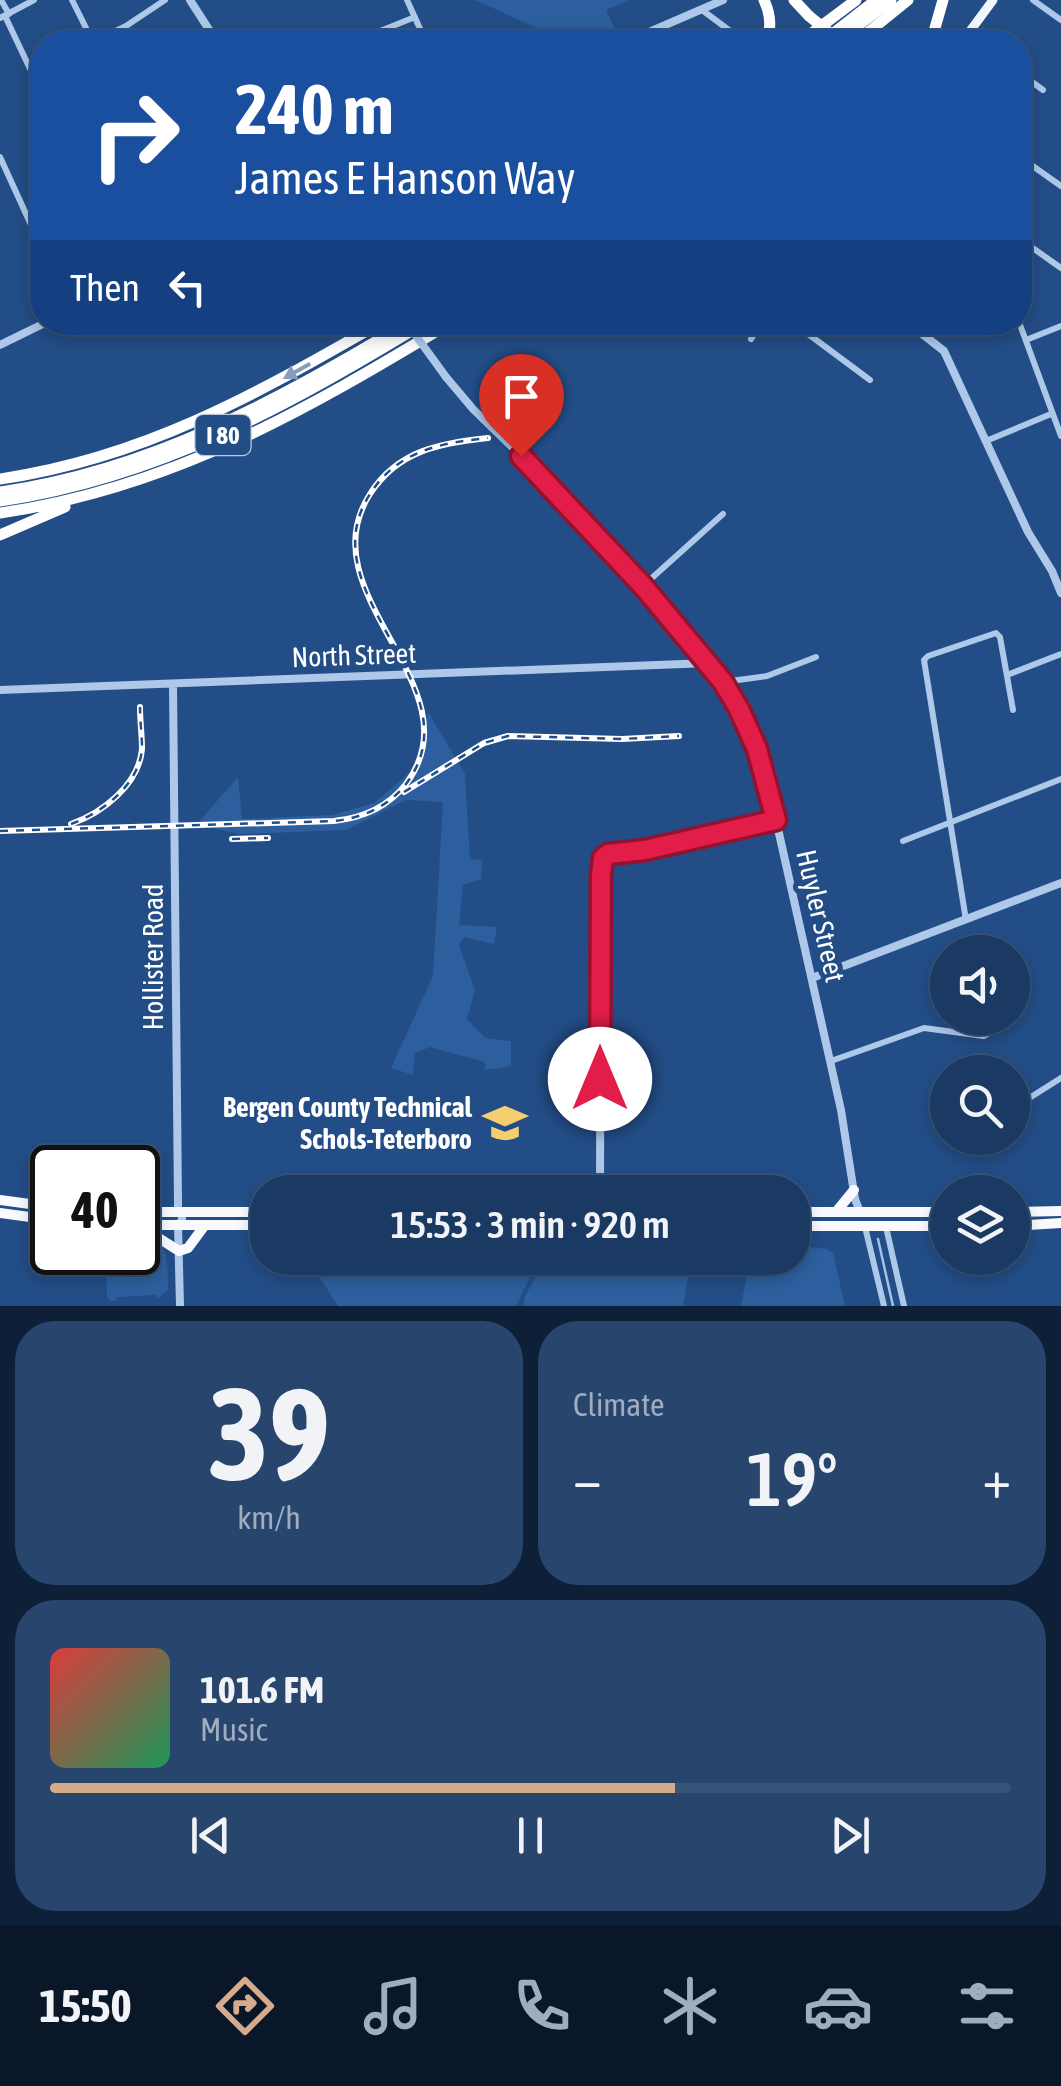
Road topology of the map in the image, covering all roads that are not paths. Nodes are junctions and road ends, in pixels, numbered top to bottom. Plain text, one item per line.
1 (1, 0) edge
2 (34, 0) edge
3 (72, 0) edge
4 (165, 0) edge
5 (191, 0) edge
6 (407, 0) edge
7 (724, 0) edge
8 (764, 0) edge
9 (794, 0) edge
10 (856, 0) edge
11 (876, 0) edge
12 (891, 0) edge
13 (908, 0) edge
14 (943, 0) edge
15 (993, 0) edge
16 (1033, 0) edge
17 (702, 10) junction
18 (5, 16) edge
19 (414, 17) junction
20 (1061, 20) edge
21 (87, 30) edge
22 (118, 30) edge
23 (210, 30) edge
24 (382, 30) edge
25 (420, 30) edge
26 (656, 30) edge
27 (729, 30) edge
28 (771, 30) edge
29 (816, 30) edge
30 (825, 30) edge
31 (837, 30) edge
32 (854, 30) edge
33 (871, 30) edge
34 (934, 30) edge
35 (971, 30) edge
36 (30, 69) edge
37 (1032, 82) edge
38 (1043, 90) dead end
39 (0, 156) edge
40 (1032, 165) edge
41 (1061, 186) edge
42 (30, 222) edge
43 (1032, 247) edge
44 (1061, 268) edge
45 (1061, 326) edge
46 (30, 330) edge
47 (359, 335) edge
48 (385, 335) edge
49 (404, 335) edge
50 (416, 335) edge
51 (430, 335) edge
52 (753, 335) edge
53 (809, 335) edge
54 (923, 335) edge
55 (1024, 335) edge
56 (750, 339) dead end
57 (1026, 340) junction
58 (0, 344) edge
59 (870, 380) dead end
60 (1051, 414) junction
61 (1061, 436) edge
62 (986, 440) junction
63 (4, 477) edge
64 (0, 492) edge
65 (102, 492) junction
66 (0, 501) edge
67 (0, 513) edge
68 (723, 514) dead end
69 (0, 535) edge
70 (643, 586) junction
71 (1061, 593) edge
72 (1061, 654) edge
73 (816, 657) dead end
74 (709, 663) junction
75 (1007, 675) junction
76 (723, 682) junction
77 (173, 684) junction
78 (0, 690) edge
79 (1014, 710) dead end
80 (1061, 779) edge
81 (776, 820) junction
82 (950, 822) junction
83 (903, 840) dead end
84 (601, 865) joint
85 (1061, 883) edge
86 (966, 920) junction
87 (812, 978) junction
88 (930, 1029) edge
89 (831, 1061) junction
90 (1061, 1078) edge
91 (1030, 1098) edge
92 (600, 1175) edge
93 (854, 1190) junction
94 (0, 1200) edge
95 (30, 1204) edge
96 (160, 1212) edge
97 (178, 1212) junction
98 (836, 1212) junction
99 (860, 1212) junction
100 (1030, 1212) edge
101 (1061, 1212) edge
102 (1, 1214) edge
103 (250, 1214) edge
104 (160, 1215) edge
105 (810, 1216) edge
106 (30, 1217) edge
107 (250, 1218) edge
108 (930, 1218) edge
109 (810, 1219) edge
110 (930, 1219) edge
111 (810, 1221) edge
112 (930, 1221) edge
113 (1061, 1223) edge
114 (160, 1225) edge
115 (178, 1225) junction
116 (206, 1225) junction
117 (250, 1225) edge
118 (1030, 1225) edge
119 (864, 1226) junction
120 (886, 1226) junction
121 (160, 1239) edge
122 (179, 1252) junction
123 (180, 1306) edge
124 (884, 1306) edge
125 (904, 1306) edge

1 - 18 street
2 - 18 street
3 - 21 street
4 - 22 street
5 - 23 street
6 - 19 street
7 - 17 street
8 - 28 highway
9 - 30 highway, bridge
10 - 29 highway
11 - 31 highway
12 - 32 highway
13 - 33 highway
14 - 34 highway
15 - 35 main road
16 - 20 street
17 - 26 street
17 - 27 street
18 - 36 street
19 - 24 street
19 - 25 street
37 - 38 street
39 - 42 street
40 - 41 street
43 - 44 street
45 - 57 street
46 - 58 street
47 -> 63 highway, I 80
48 - 64 highway, I 80
49 - 66 highway, I 80
50 - 70 street, Huyler Street, bridge
51 - 65 highway, I 80
52 - 56 street
53 - 59 street
54 - 62 street
55 - 57 street
57 - 60 street
60 - 61 street
60 - 62 street
62 - 71 street
65 - 67 highway, I 80
65 - 69 highway
68 - 70 street
70 - 74 street, Huyler Street
72 - 75 street
73 - 76 street
74 - 76 street, Huyler Street
74 - 77 street, North Street
75 - 79 street
75 - 82 street
76 - 81 street, Huyler Street
77 - 78 street, North Street
77 - 97 street, Hollister Road
80 - 82 street
81 - 84 street
81 - 87 street, Huyler Street
82 - 83 street
82 - 86 street
84 - 92 street
85 - 86 street
86 - 87 street
87 - 89 street, Huyler Street
88 - 89 street
89 - 93 street, Huyler Street
90 - 91 street
93 - 98 highway
93 - 99 street, Huyler Street
94 - 95 highway
96 - 97 highway
97 - 103 highway
97 - 115 street, Hollister Road
98 - 99 highway
98 - 105 highway
99 - 108 highway
99 - 109 highway
99 - 119 street, Huyler Street
100 - 101 highway
102 - 106 highway
104 - 115 highway
107 - 115 highway
110 - 119 highway
111 - 119 highway
112 - 120 highway
113 - 118 highway
114 - 115 highway
115 - 116 highway
115 - 122 street, Hollister Road
116 - 117 highway
116 - 122 highway
119 - 120 highway
119 - 124 street
120 - 125 street
121 - 122 highway
122 - 123 street, Hollister Road

